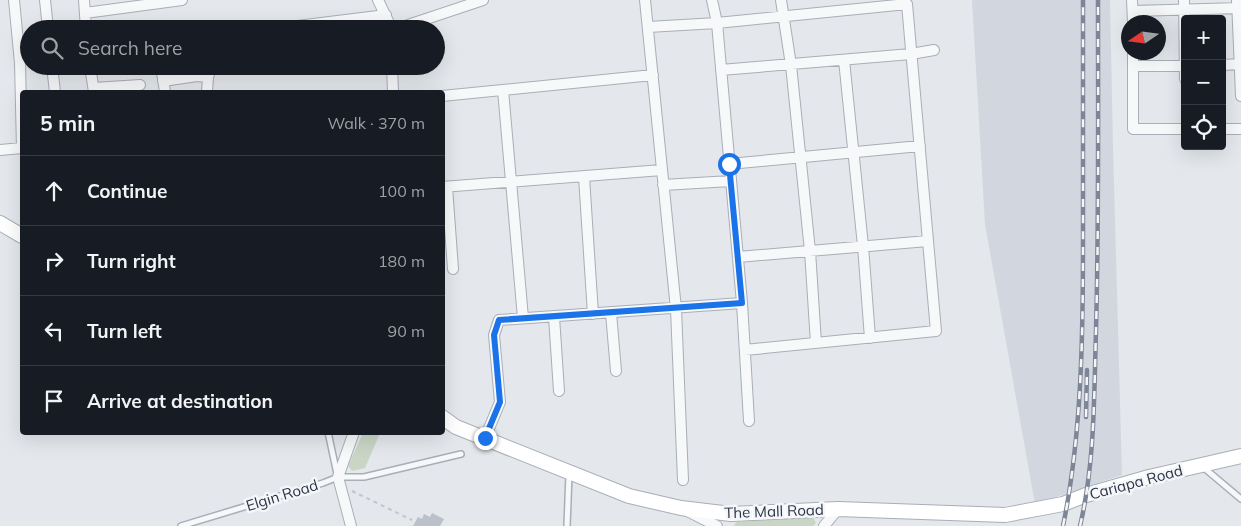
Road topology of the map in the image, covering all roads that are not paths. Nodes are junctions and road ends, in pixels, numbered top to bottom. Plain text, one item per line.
1 (14, 0) edge
2 (45, 0) edge
3 (84, 0) edge
4 (182, 0) edge
5 (378, 0) edge
6 (483, 0) edge
7 (646, 0) edge
8 (712, 0) edge
9 (781, 0) edge
10 (1132, 0) edge
11 (1184, 4) edge
12 (1238, 5) edge
13 (1133, 11) junction
14 (85, 13) junction
15 (386, 15) junction
16 (1133, 15) edge
17 (782, 16) junction
18 (47, 20) edge
19 (85, 20) edge
20 (346, 20) edge
21 (387, 20) edge
22 (423, 20) edge
23 (717, 23) junction
24 (648, 27) junction
25 (20, 34) edge
26 (934, 50) dead end
27 (911, 54) junction
28 (844, 60) junction
29 (1133, 60) edge
30 (1184, 60) edge
31 (1240, 64) edge
32 (791, 65) junction
33 (1226, 65) edge
34 (1133, 66) junction
35 (1181, 66) edge
36 (721, 70) junction
37 (25, 75) edge
38 (53, 75) edge
39 (92, 75) edge
40 (162, 75) edge
41 (392, 75) edge
42 (653, 75) junction
43 (208, 77) joint
44 (163, 81) junction
45 (140, 85) dead end
46 (24, 90) edge
47 (55, 90) edge
48 (94, 90) edge
49 (165, 90) edge
50 (207, 90) edge
51 (393, 90) edge
52 (503, 90) junction
53 (445, 96) edge
54 (1241, 96) edge
55 (1181, 128) edge
56 (1226, 129) edge
57 (1241, 129) edge
58 (920, 146) junction
59 (20, 148) edge
60 (0, 150) edge
61 (852, 152) junction
62 (800, 156) junction
63 (729, 164) junction
64 (662, 170) junction
65 (584, 177) junction
66 (731, 181) junction
67 (512, 183) junction
68 (664, 185) junction
69 (445, 187) edge
70 (0, 223) edge
71 (20, 235) edge
72 (928, 241) junction
73 (863, 246) junction
74 (810, 251) junction
75 (738, 257) junction
76 (453, 269) dead end
77 (742, 303) junction
78 (676, 309) junction
79 (610, 313) junction
80 (593, 314) junction
81 (554, 316) junction
82 (523, 318) junction
83 (870, 338) junction
84 (816, 343) junction
85 (745, 350) junction
86 (616, 371) dead end
87 (559, 391) dead end
88 (445, 419) edge
89 (749, 421) dead end
90 (329, 435) edge
91 (353, 435) edge
92 (485, 438) junction
93 (461, 454) dead end
94 (1241, 456) edge
95 (1202, 465) junction
96 (569, 472) junction
97 (682, 480) dead end
98 (339, 481) junction
99 (1241, 499) edge
100 (681, 508) junction
101 (838, 509) junction
102 (1032, 511) joint
103 (180, 526) edge
104 (351, 526) edge
105 (567, 526) edge
106 (717, 526) edge
107 (824, 526) edge

1 - 25 street
2 - 18 street
3 - 14 street
4 - 14 street
5 - 15 street
6 - 22 street
7 - 24 street
8 - 23 street
9 - 17 street
10 - 13 street
11 - 12 street
11 - 13 street
11 - 30 street
12 - 31 street
13 - 16 street
14 - 19 street
15 - 20 street
15 - 21 street
17 - 23 street
17 - 27 street
17 - 32 street
23 - 24 street
23 - 36 street
24 - 42 street
26 - 27 street
27 - 28 street
27 - 58 street
28 - 32 street
28 - 61 street
29 - 34 street
31 - 33 street
31 - 54 street
32 - 36 street
32 - 62 street
34 - 35 street
34 - 55 street
36 - 63 street
37 - 46 street
38 - 47 street
39 - 48 street
40 - 44 street
41 - 51 street
42 - 52 street
42 - 64 street
43 - 44 street
43 - 50 street
44 - 49 street
45 - 48 street
52 - 53 street
52 - 67 street
56 - 57 street
58 - 61 street
58 - 72 street
59 - 60 street
61 - 62 street
61 - 73 street
62 - 63 street
62 - 74 street
63 - 66 street
64 - 65 street
64 - 68 street
65 - 67 street
65 - 80 street
66 - 68 street
66 - 75 street
67 - 69 street
67 - 82 street
68 - 78 street
69 - 76 street
70 - 71 street
72 - 73 street
72 - 83 street
73 - 74 street
73 - 83 street
74 - 75 street
74 - 84 street
75 - 77 street
77 - 78 street
77 - 85 street
78 - 79 street
78 - 97 street
79 - 80 street
79 - 86 street
80 - 81 street
81 - 82 street
81 - 87 street
82 - 92 street
83 - 84 street
84 - 85 street
85 - 89 street
88 - 92 street, The Mall Road
90 - 98 lane
91 - 98 street, Elgin Road
92 - 96 street, The Mall Road
93 - 98 lane
94 - 95 street, Cariapa Road
95 - 99 lane
95 - 102 street, Cariapa Road
96 - 100 street, The Mall Road
96 - 105 lane
98 - 103 lane, Elgin Road
98 - 104 street
100 - 101 street, The Mall Road
100 - 106 street
101 - 102 street, The Mall Road
101 - 107 street

